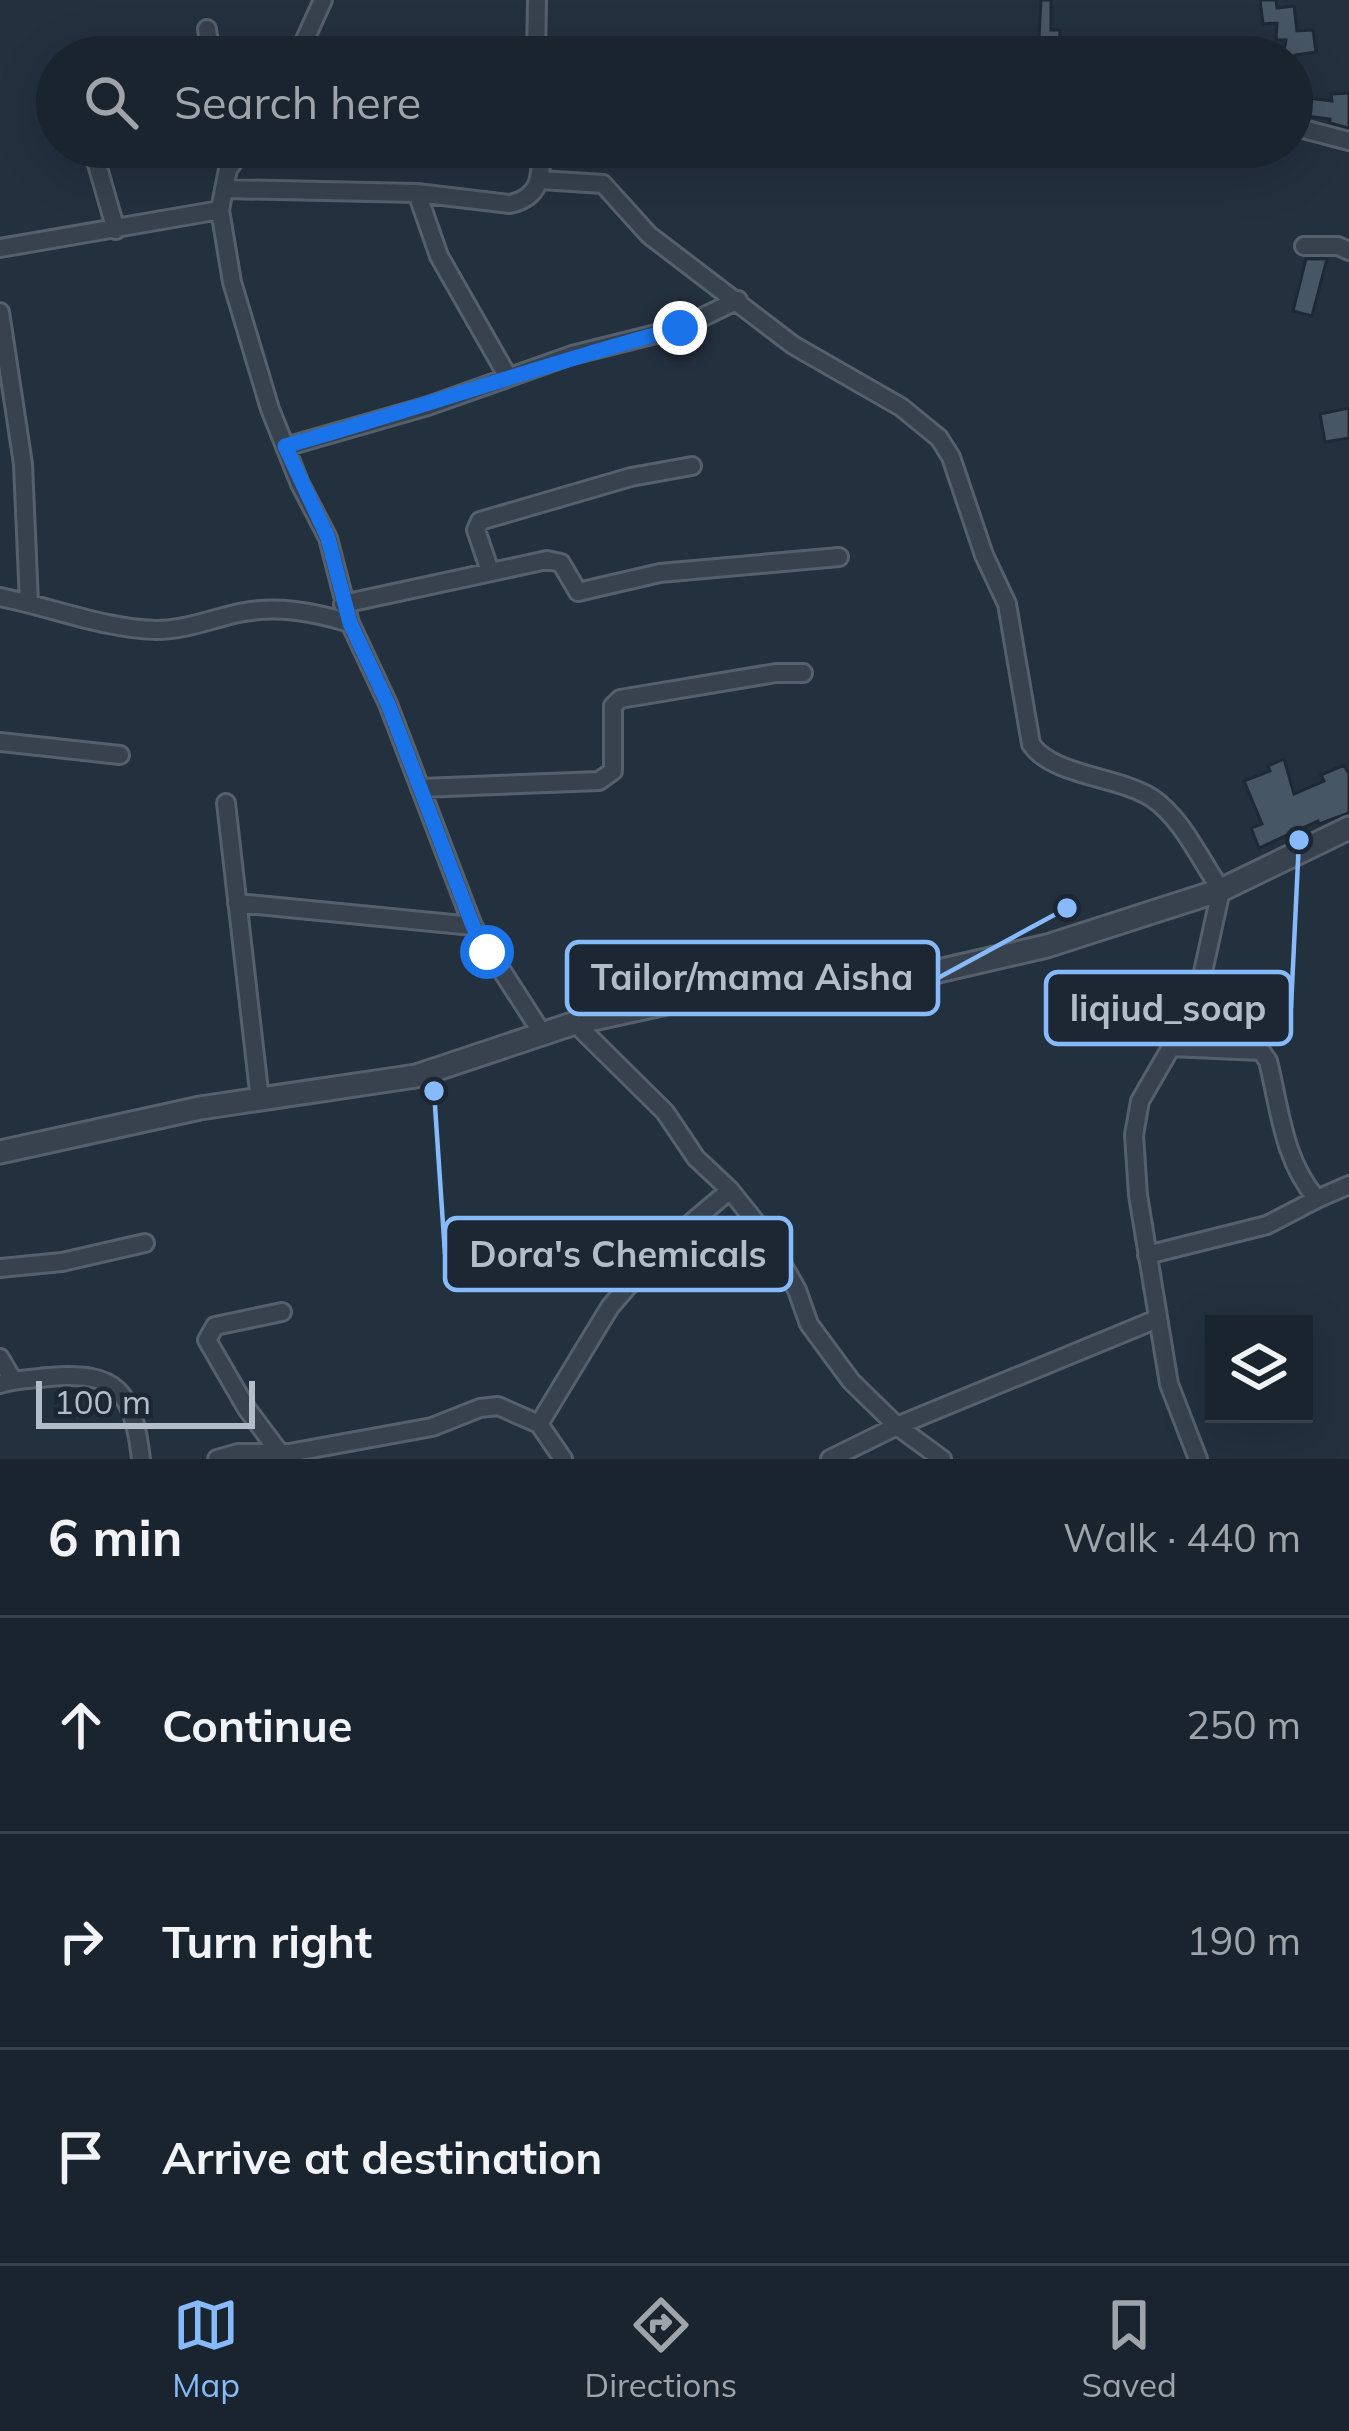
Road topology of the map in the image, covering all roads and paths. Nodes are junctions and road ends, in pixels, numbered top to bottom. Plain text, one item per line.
1 (323, 0) edge
2 (537, 0) edge
3 (207, 29) dead end
4 (208, 36) edge
5 (307, 36) edge
6 (536, 36) edge
7 (1313, 131) edge
8 (1349, 141) edge
9 (98, 168) edge
10 (541, 168) edge
11 (228, 169) edge
12 (541, 180) junction
13 (224, 189) junction
14 (417, 193) junction
15 (220, 210) junction
16 (116, 230) junction
17 (1304, 246) dead end
18 (0, 248) edge
19 (1349, 251) edge
20 (737, 300) junction
21 (0, 311) edge
22 (508, 377) junction
23 (285, 446) junction
24 (692, 466) dead end
25 (839, 557) dead end
26 (490, 571) junction
27 (0, 597) edge
28 (28, 603) junction
29 (343, 604) junction
30 (350, 623) junction
31 (803, 673) dead end
32 (0, 742) edge
33 (120, 755) dead end
34 (421, 788) junction
35 (226, 803) dead end
36 (1349, 828) edge
37 (1221, 890) junction
38 (237, 903) junction
39 (473, 926) junction
40 (575, 1023) junction
41 (542, 1033) junction
42 (1170, 1047) junction
43 (260, 1100) junction
44 (0, 1152) edge
45 (1349, 1185) edge
46 (730, 1190) junction
47 (1317, 1199) junction
48 (145, 1243) dead end
49 (1147, 1255) junction
50 (0, 1268) edge
51 (282, 1312) dead end
52 (1157, 1319) junction
53 (0, 1358) edge
54 (6, 1382) edge
55 (539, 1424) junction
56 (897, 1426) junction
57 (280, 1453) junction
58 (141, 1459) edge
59 (218, 1459) edge
60 (562, 1459) edge
61 (830, 1459) edge
62 (942, 1459) edge
63 (1198, 1459) edge

1 - 5 street
2 - 6 street
3 - 4 street
7 - 8 street
9 - 16 street
10 - 12 street
11 - 13 street
12 - 14 street
12 - 20 street
13 - 14 street
13 - 15 street
14 - 22 street
15 - 16 street
15 - 23 street
16 - 18 street
17 - 19 street
20 - 22 street
20 - 37 street
21 - 28 street
22 - 23 street
23 - 29 street
24 - 26 street
25 - 26 street
26 - 29 street
27 - 28 street
28 - 30 street
29 - 30 street
30 - 34 street
31 - 34 street
32 - 33 street
34 - 39 street
35 - 38 street
36 - 37 street
37 - 40 street
37 - 42 street
38 - 39 street
38 - 43 street
39 - 41 street
40 - 41 street
40 - 46 street
41 - 43 street
42 - 47 street
42 - 49 street
43 - 44 street
45 - 47 street
46 - 55 street
46 - 56 street
47 - 49 street
48 - 50 street
49 - 52 street
51 - 57 street
52 - 56 street
52 - 63 street
53 - 54 street
54 - 58 street
55 - 57 street
55 - 60 street
56 - 61 street
56 - 62 street
57 - 59 street

